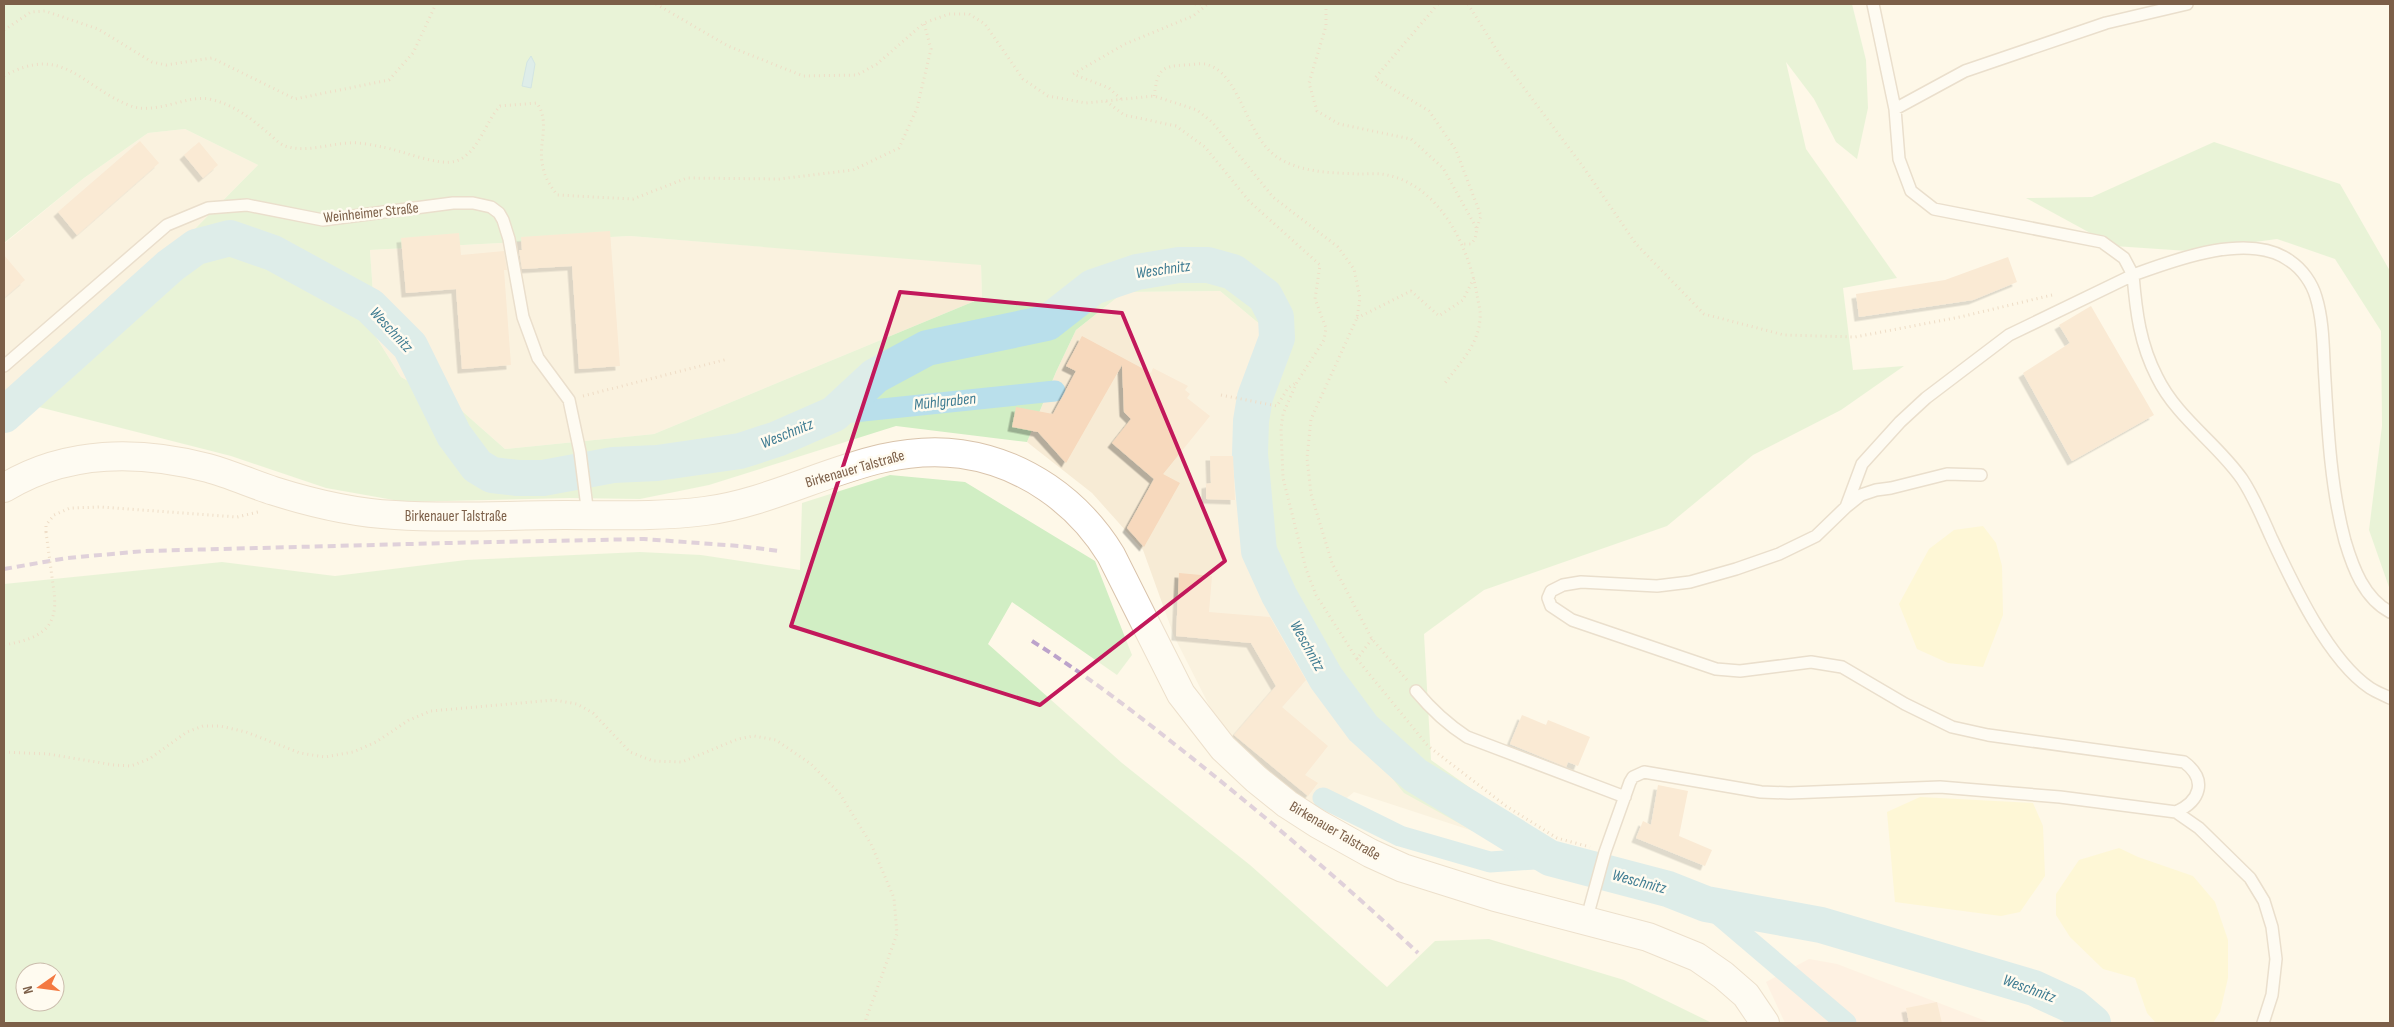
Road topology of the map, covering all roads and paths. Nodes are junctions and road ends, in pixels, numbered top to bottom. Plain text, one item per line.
1 (436, 4) edge
2 (656, 4) edge
3 (1193, 4) edge
4 (1326, 4) edge
5 (1438, 4) edge
6 (1468, 4) edge
7 (1873, 4) edge
8 (2186, 4) edge
9 (924, 23) junction
10 (4, 30) edge
11 (4, 76) edge
12 (1154, 96) junction
13 (1121, 99) dead end
14 (1106, 101) junction
15 (1895, 108) junction
16 (1477, 229) junction
17 (1462, 244) junction
18 (2133, 275) junction
19 (1474, 278) junction
20 (2056, 294) dead end
21 (1357, 318) junction
22 (728, 360) dead end
23 (4, 366) edge
24 (1297, 382) junction
25 (1445, 383) dead end
26 (1221, 395) dead end
27 (569, 400) junction
28 (1981, 475) dead end
29 (4, 488) edge
30 (274, 491) junction
31 (587, 506) junction
32 (1846, 507) junction
33 (2390, 612) edge
34 (1372, 639) junction
35 (4, 645) edge
36 (1357, 659) junction
37 (1416, 690) joint
38 (2390, 698) edge
39 (4, 752) edge
40 (1625, 797) junction
41 (2176, 812) junction
42 (1605, 852) junction
43 (1586, 921) junction
44 (867, 1023) edge
45 (1765, 1023) edge
46 (2262, 1023) edge

1 - 10 path
2 - 9 path
3 - 13 path
4 - 16 path
5 - 16 path
6 - 20 path
7 - 15 lane
8 - 15 lane
9 - 11 path
9 - 14 path
12 - 14 path
12 - 17 path
12 - 21 path
14 - 24 path
15 - 18 lane
16 - 17 path
17 - 19 path
18 - 32 lane
18 - 33 lane
18 - 38 lane
19 - 21 path
19 - 25 path
21 - 34 path
22 - 27 path
23 - 27 lane, Weinheimer Straße
24 - 26 path
24 - 36 path
27 - 31 lane, Weinheimer Straße
28 - 32 lane
29 - 30 main road, Birkenauer Talstraße
30 - 31 main road, Birkenauer Talstraße
30 - 35 path, bridge
31 - 43 main road, Birkenauer Talstraße
32 - 41 lane
34 - 36 path
34 - 37 path
36 - 42 path
37 - 40 lane
39 - 44 path
40 - 41 lane
40 - 42 lane
41 - 46 lane
42 - 43 lane
43 - 45 main road, Birkenauer Talstraße

